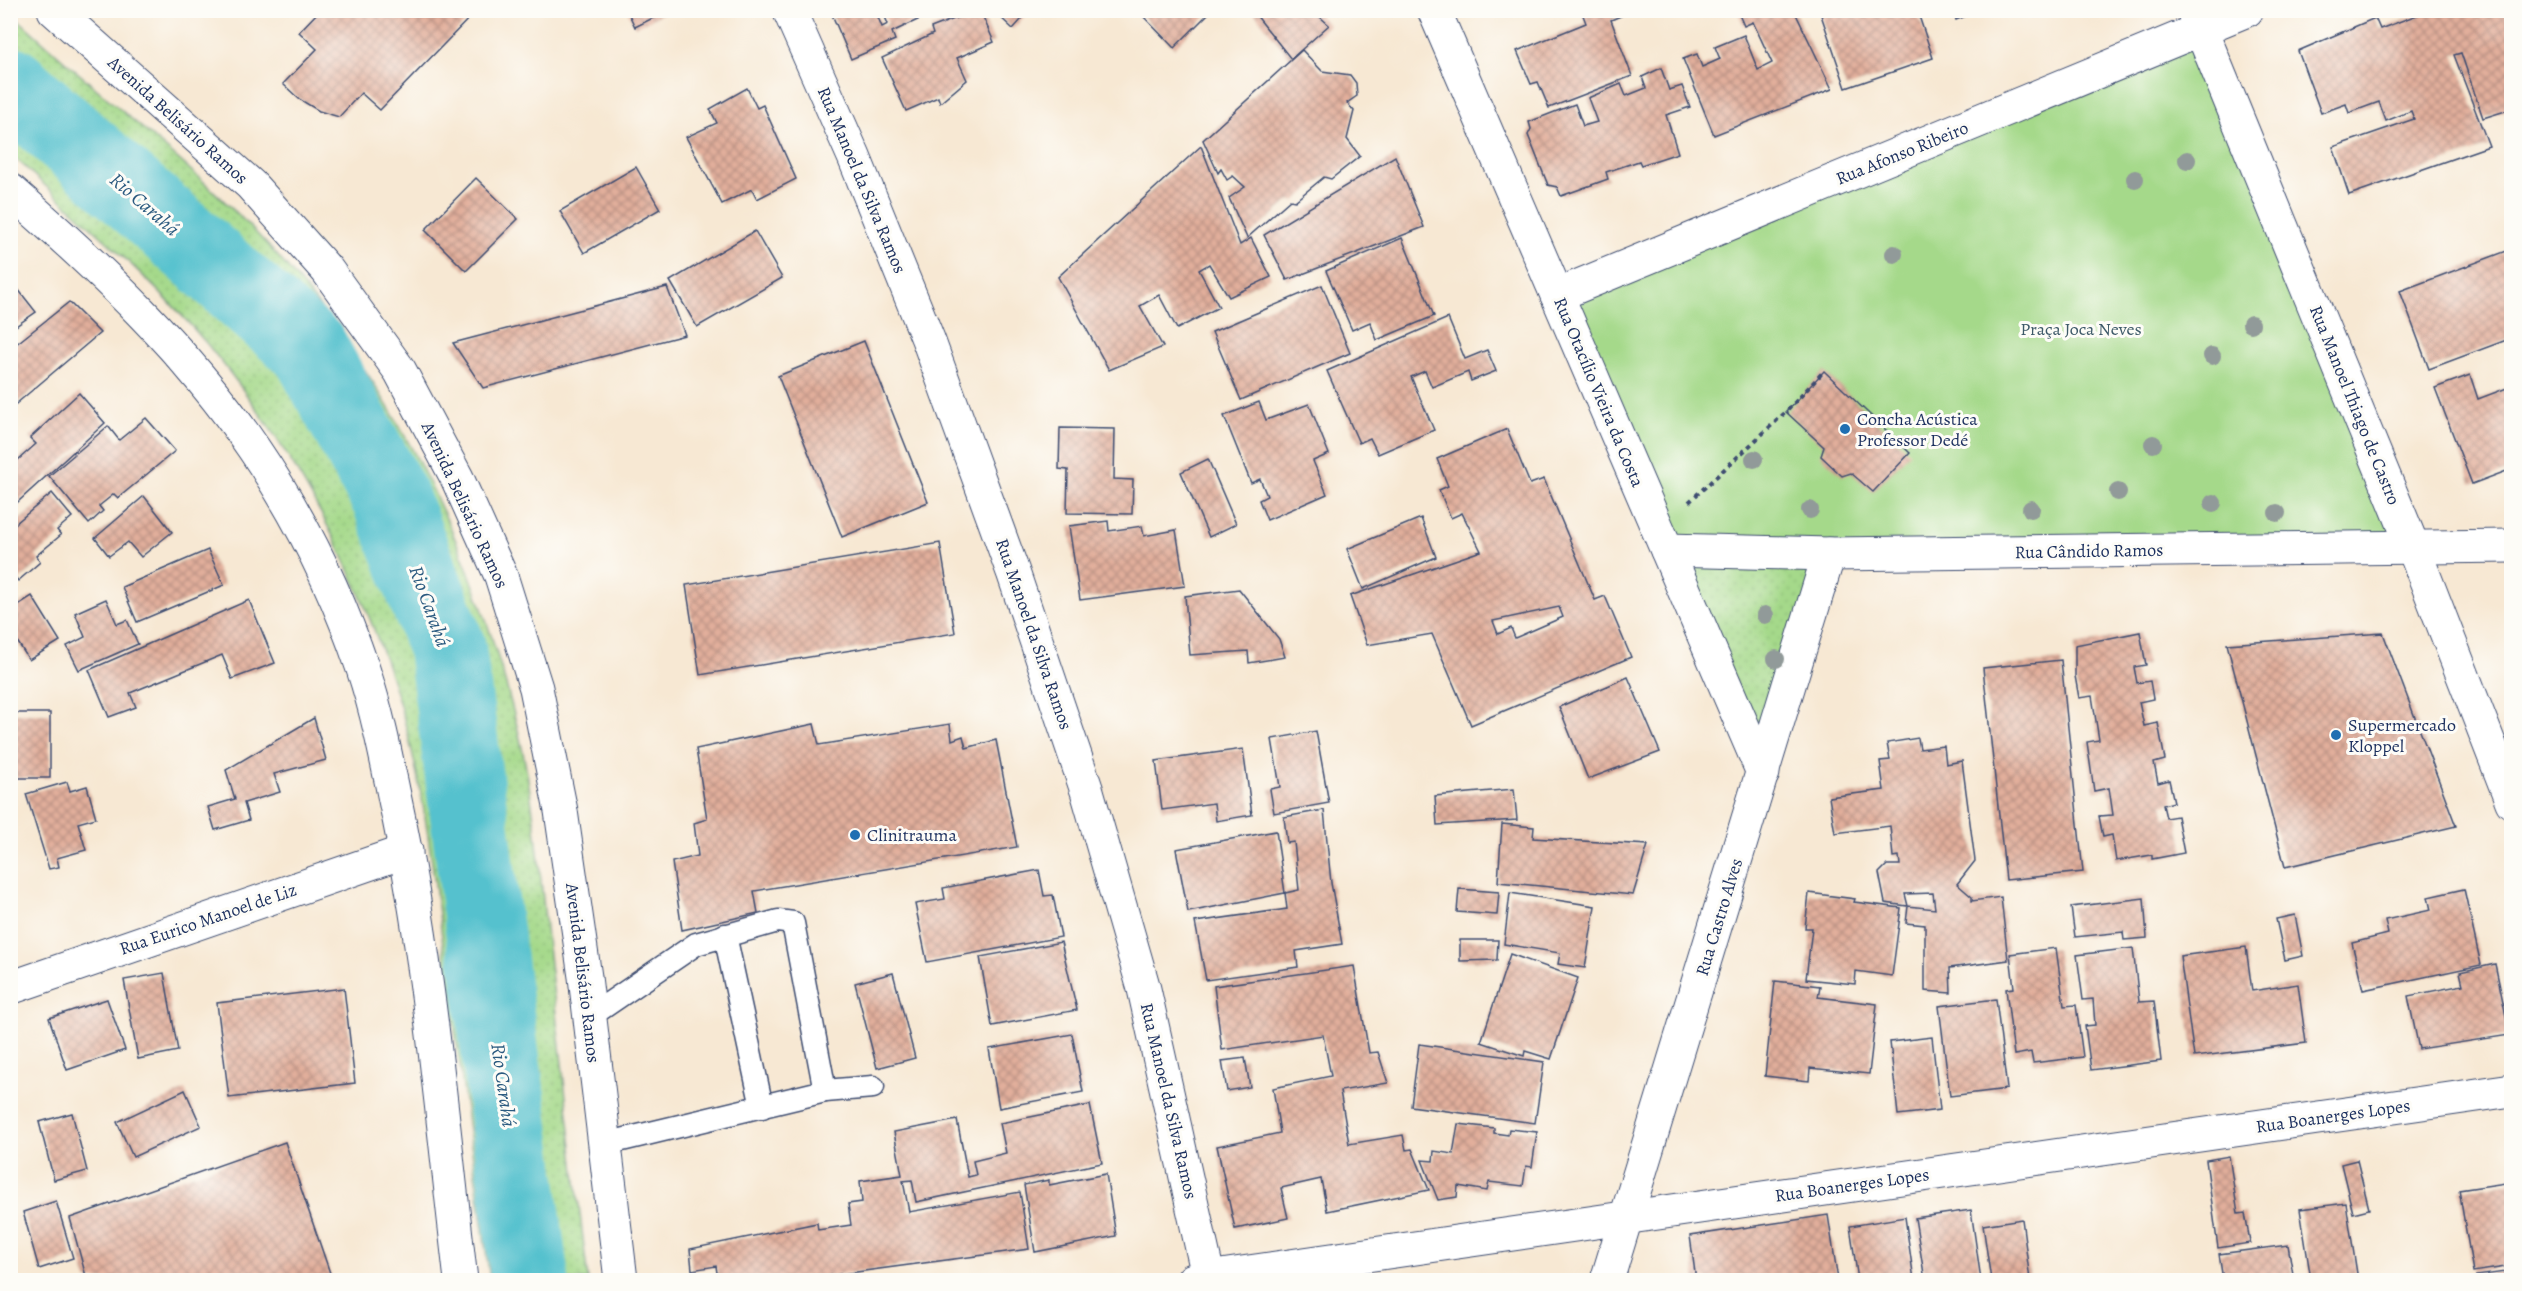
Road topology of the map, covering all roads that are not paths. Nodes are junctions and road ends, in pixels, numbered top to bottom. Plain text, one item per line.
1 (54, 10) edge
2 (789, 10) edge
3 (1434, 10) edge
4 (2247, 10) edge
5 (2197, 20) edge
6 (16, 202) edge
7 (1557, 295) junction
8 (1663, 540) junction
9 (2511, 546) edge
10 (2413, 547) junction
11 (1829, 554) junction
12 (1763, 773) junction
13 (2511, 802) edge
14 (406, 850) junction
15 (725, 934) junction
16 (10, 988) edge
17 (589, 1017) junction
18 (873, 1087) dead end
19 (2511, 1090) edge
20 (825, 1092) junction
21 (762, 1107) junction
22 (605, 1144) junction
23 (1626, 1218) junction
24 (1204, 1280) edge
25 (460, 1281) edge
26 (621, 1281) edge
27 (1607, 1281) edge

1 - 17 street, Avenida Belisário Ramos
2 - 24 street, Rua Manoel da Silva Ramos
3 - 7 street, Rua Otacílio Vieira da Costa
4 - 5 street, Rua Afonso Ribeiro
5 - 7 street, Rua Afonso Ribeiro
5 - 10 street, Rua Manoel Thiago de Castro
6 - 14 street
7 - 8 street, Rua Otacílio Vieira da Costa
8 - 11 street, Rua Cândido Ramos
8 - 12 street, Rua Otacílio Vieira da Costa
9 - 10 street, Rua Cândido Ramos
10 - 11 street, Rua Cândido Ramos
10 - 13 street, Rua Manoel Thiago de Castro
11 - 12 street, Rua Castro Alves
12 - 23 street, Rua Castro Alves
14 - 16 street, Rua Eurico Manoel de Liz
14 - 25 street
15 - 17 lane
15 - 20 lane
15 - 21 lane
17 - 22 street, Avenida Belisário Ramos
18 - 20 lane
19 - 23 street, Rua Boanerges Lopes
20 - 21 lane
21 - 22 lane
22 - 26 street, Avenida Belisário Ramos
23 - 24 street, Rua Boanerges Lopes
23 - 27 street, Rua Castro Alves

